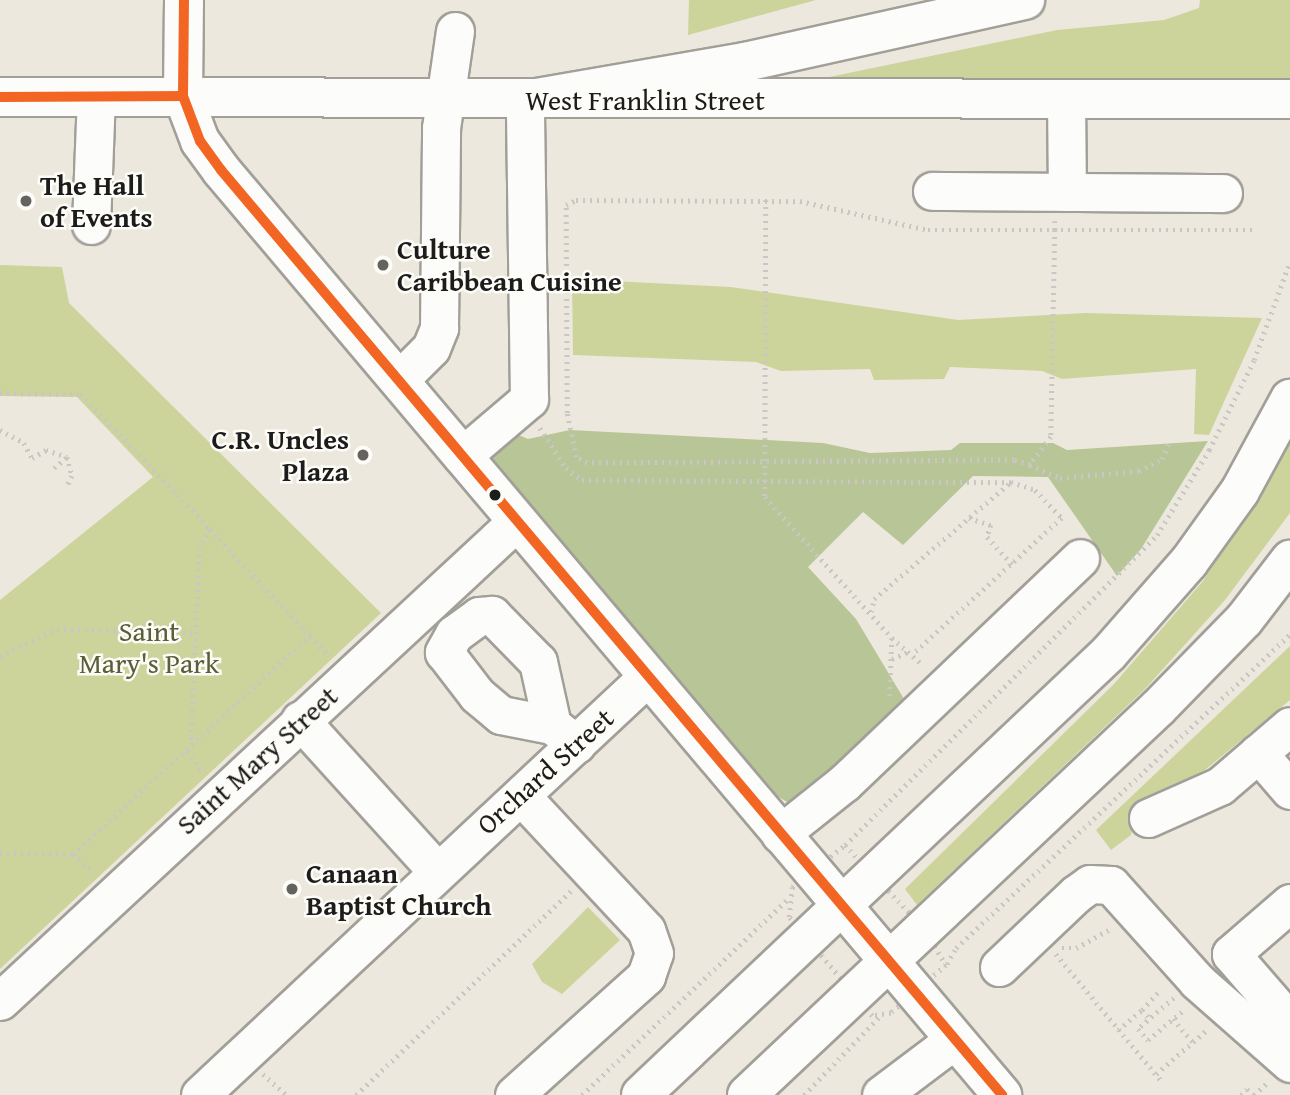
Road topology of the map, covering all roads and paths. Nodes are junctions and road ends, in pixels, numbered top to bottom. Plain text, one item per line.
1 (184, 0) edge
2 (1025, 0) edge
3 (455, 31) dead end
4 (96, 96) junction
5 (183, 96) junction
6 (0, 97) edge
7 (445, 99) junction
8 (1066, 99) junction
9 (1290, 99) edge
10 (525, 100) junction
11 (932, 191) dead end
12 (1223, 193) dead end
13 (1061, 199) junction
14 (766, 200) junction
15 (91, 225) dead end
16 (1055, 230) junction
17 (1257, 230) dead end
18 (399, 380) junction
19 (0, 393) edge
20 (1290, 399) edge
21 (534, 419) dead end
22 (0, 430) edge
23 (1168, 444) dead end
24 (462, 456) junction
25 (67, 457) junction
26 (767, 461) junction
27 (1030, 466) junction
28 (54, 468) dead end
29 (766, 480) junction
30 (1011, 482) junction
31 (66, 489) dead end
32 (969, 518) junction
33 (516, 522) junction
34 (1058, 522) junction
35 (210, 528) junction
36 (1072, 543) joint
37 (1290, 560) edge
38 (1012, 564) junction
39 (1290, 606) edge
40 (870, 612) junction
41 (197, 633) junction
42 (312, 634) junction
43 (1290, 634) edge
44 (892, 638) junction
45 (325, 652) dead end
46 (912, 652) junction
47 (0, 656) edge
48 (892, 659) junction
49 (925, 674) dead end
50 (647, 677) junction
51 (890, 708) dead end
52 (1158, 708) junction
53 (300, 720) junction
54 (1290, 726) edge
55 (191, 743) junction
56 (187, 751) junction
57 (1258, 754) junction
58 (202, 771) dead end
59 (1290, 790) edge
60 (521, 796) junction
61 (1147, 818) dead end
62 (780, 834) junction
63 (830, 852) dead end
64 (0, 853) edge
65 (72, 854) junction
66 (854, 854) dead end
67 (435, 869) junction
68 (582, 881) dead end
69 (792, 887) dead end
70 (114, 891) junction
71 (788, 899) junction
72 (1290, 903) edge
73 (841, 906) junction
74 (789, 917) dead end
75 (1115, 937) dead end
76 (939, 950) dead end
77 (888, 961) junction
78 (946, 965) junction
79 (999, 967) dead end
80 (936, 975) dead end
81 (1155, 983) dead end
82 (0, 1000) edge
83 (1199, 1004) junction
84 (1142, 1010) junction
85 (881, 1014) dead end
86 (1150, 1019) junction
87 (1174, 1019) junction
88 (1290, 1022) edge
89 (1118, 1030) junction
90 (954, 1040) junction
91 (1193, 1042) junction
92 (1290, 1063) edge
93 (260, 1072) dead end
94 (1156, 1074) junction
95 (1163, 1083) dead end
96 (200, 1095) edge
97 (286, 1095) edge
98 (356, 1095) edge
99 (514, 1095) edge
100 (582, 1095) edge
101 (641, 1095) edge
102 (747, 1095) edge
103 (804, 1095) edge
104 (881, 1095) edge
105 (1002, 1095) edge
106 (1241, 1095) edge
107 (1252, 1095) edge

1 - 5 main road
2 - 10 main road
3 - 7 street
4 - 5 main road, West Franklin Street
4 - 6 main road, West Franklin Street
4 - 15 street
5 - 7 main road, West Franklin Street
5 - 18 main road
7 - 10 main road, West Franklin Street
7 - 18 street
8 - 9 main road, West Franklin Street
8 - 10 main road, West Franklin Street
8 - 13 street
10 - 24 street
11 - 13 street
12 - 13 street
13 - 16 path
14 - 16 path
14 - 26 path
14 - 26 path
16 - 17 path
16 - 27 path
18 - 24 main road
19 - 35 path
20 - 73 main road
21 - 29 path
22 - 25 path
23 - 27 path
24 - 33 main road
25 - 28 path
25 - 31 path
26 - 27 path
26 - 29 path
29 - 30 path
29 - 40 path
30 - 32 path
30 - 34 path
32 - 38 path
32 - 40 path
33 - 50 main road
33 - 53 street, Saint Mary Street
34 - 36 path
34 - 38 path
35 - 41 path
35 - 42 path
36 - 62 street
37 - 52 main road
38 - 46 path
39 - 52 main road
40 - 44 path
41 - 47 path
41 - 55 path
42 - 45 path
42 - 55 path
43 - 78 path
44 - 46 path
44 - 48 path
46 - 48 path
46 - 49 path
48 - 51 path
50 - 60 street, Orchard Street
50 - 62 main road
52 - 77 main road
53 - 67 street
53 - 70 street, Saint Mary Street
54 - 57 street
55 - 56 path
56 - 58 path
56 - 65 path
57 - 59 street
57 - 61 street
60 - 67 street, Orchard Street
60 - 99 street
62 - 73 main road
63 - 66 path
64 - 65 path
65 - 70 path
67 - 96 street, Orchard Street
68 - 98 path
69 - 71 path
70 - 82 street, Saint Mary Street
71 - 74 path
71 - 100 path
72 - 88 street
73 - 77 main road
73 - 101 main road
75 - 89 path
76 - 78 path
77 - 90 main road
77 - 102 main road
78 - 80 path
79 - 83 street
81 - 84 path
83 - 86 path
83 - 87 path
83 - 91 path
83 - 92 street
84 - 86 path
84 - 89 path
85 - 103 path
86 - 87 path
87 - 91 path
89 - 94 path
90 - 104 street
90 - 105 main road
91 - 94 path
93 - 97 path
94 - 95 path
106 - 107 path

